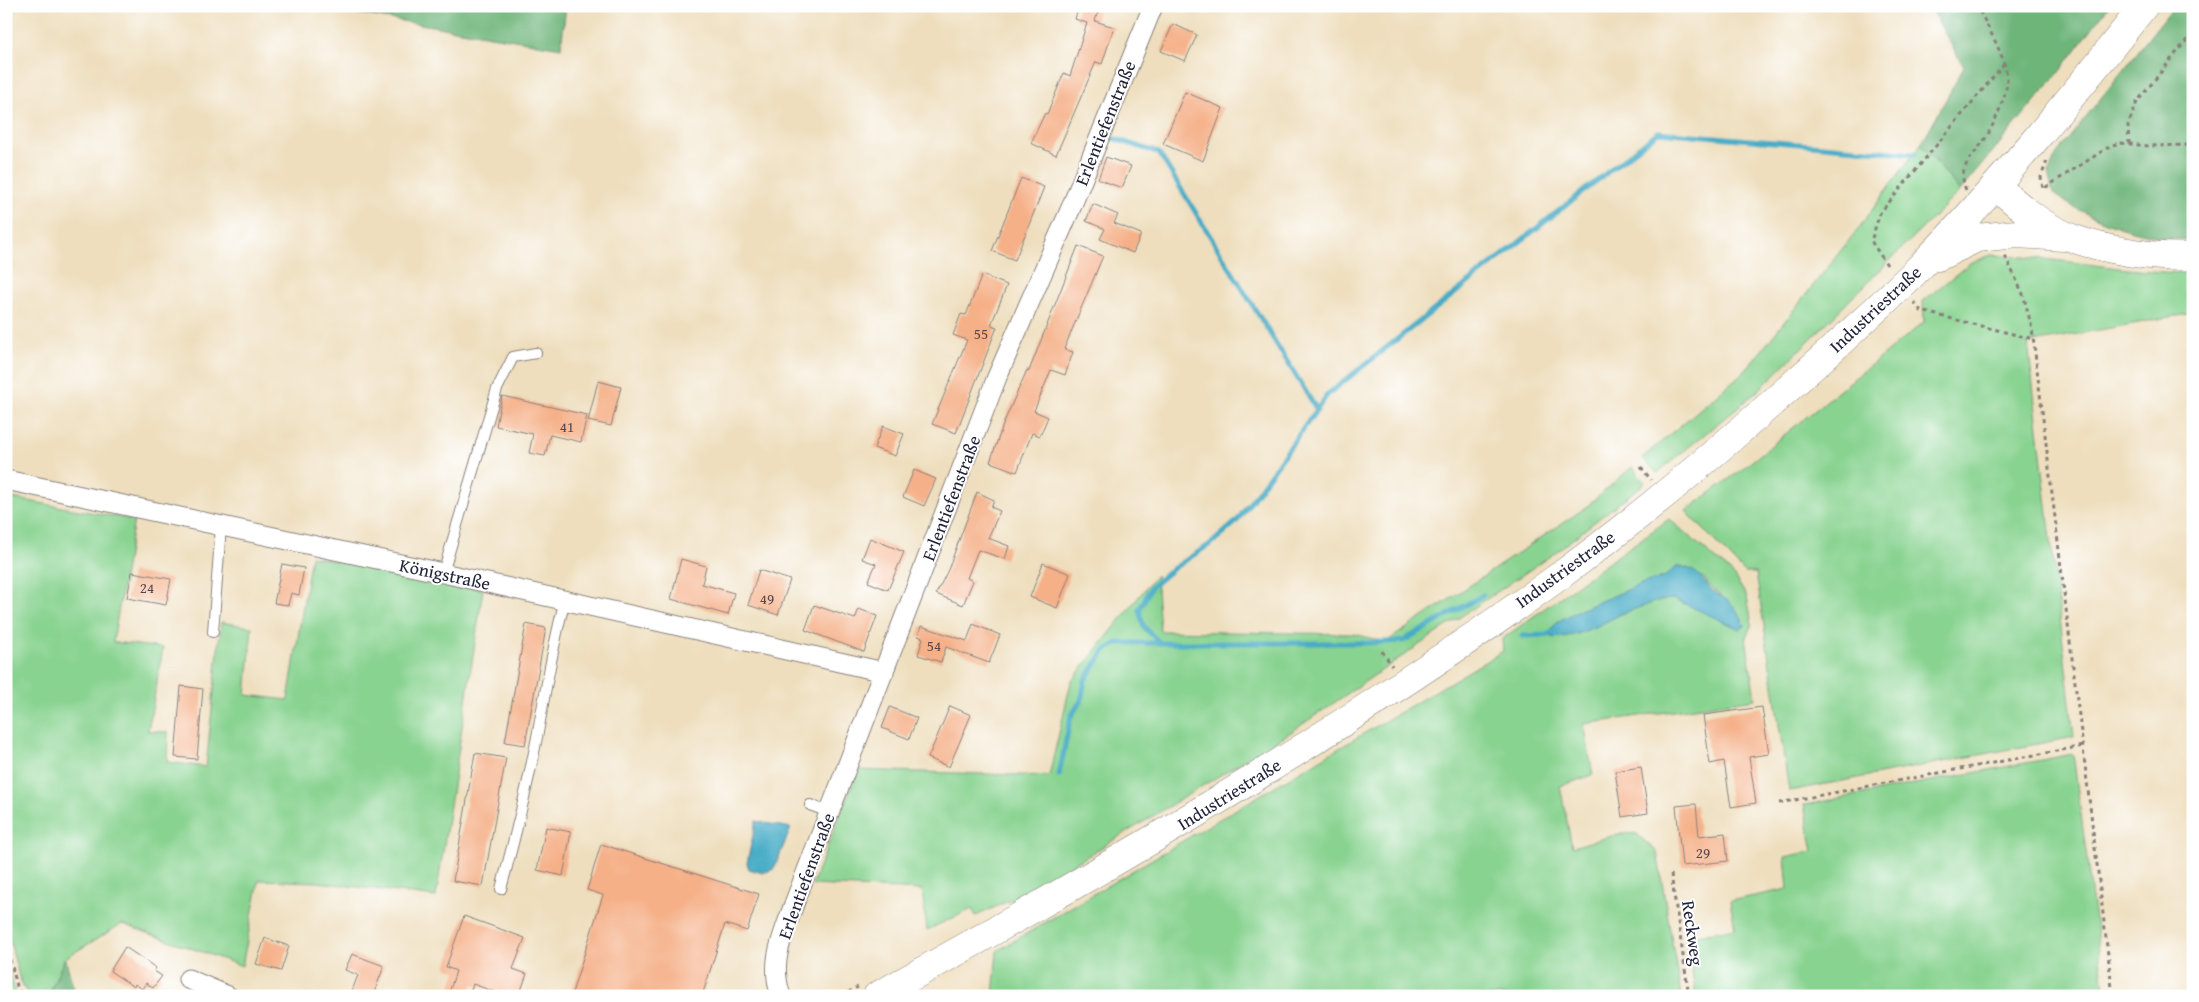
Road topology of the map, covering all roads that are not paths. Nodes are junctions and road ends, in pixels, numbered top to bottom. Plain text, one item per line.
1 (1153, 6) edge
2 (2144, 6) edge
3 (1996, 186) junction
4 (2072, 238) junction
5 (2193, 256) edge
6 (1919, 268) junction
7 (536, 352) dead end
8 (6, 480) edge
9 (221, 526) junction
10 (444, 573) junction
11 (565, 600) junction
12 (213, 632) dead end
13 (884, 672) junction
14 (810, 805) dead end
15 (829, 812) junction
16 (501, 889) dead end
17 (188, 979) dead end
18 (872, 989) edge
19 (228, 996) edge
20 (781, 996) edge

1 - 13 street, Erlentiefenstraße
2 - 3 street, Industriestraße
3 - 4 street
3 - 6 street, Industriestraße
4 - 5 street
4 - 6 street
6 - 18 street, Industriestraße
7 - 10 lane
8 - 9 street, Königstraße
9 - 10 street, Königstraße
9 - 12 lane
10 - 11 street, Königstraße
11 - 13 street, Königstraße
11 - 16 lane
13 - 15 street, Erlentiefenstraße
14 - 15 lane
15 - 20 street, Erlentiefenstraße
17 - 19 street

